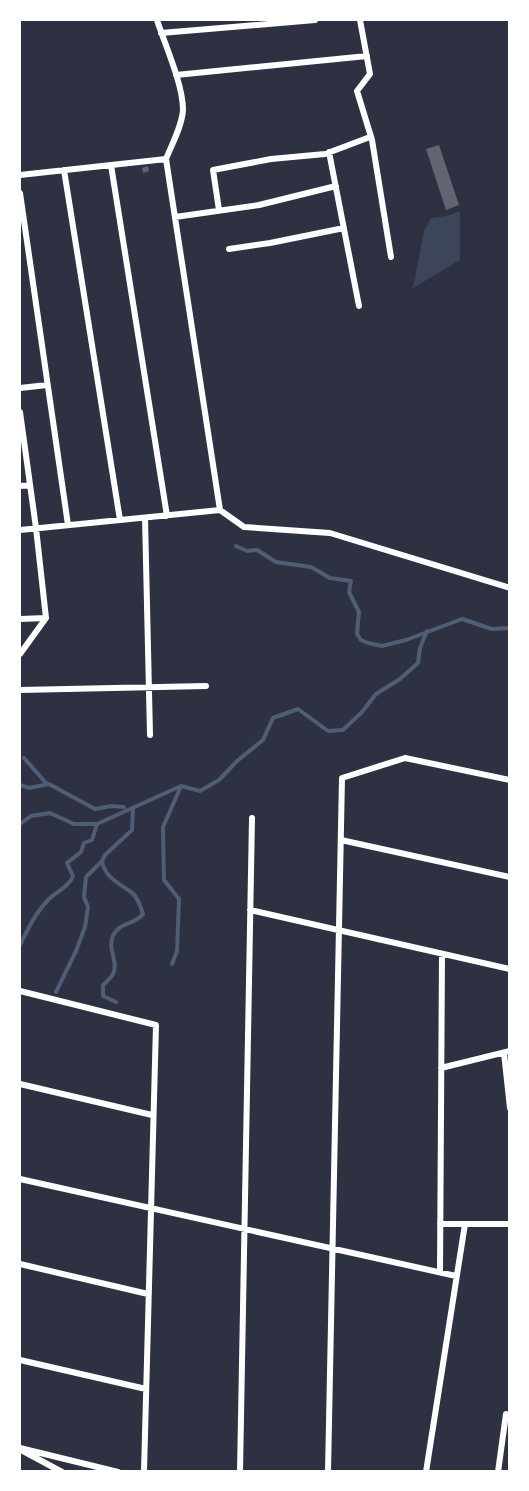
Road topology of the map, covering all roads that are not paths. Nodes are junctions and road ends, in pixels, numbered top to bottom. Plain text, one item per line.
1 (157, 20) edge
2 (315, 20) edge
3 (360, 20) edge
4 (161, 33) junction
5 (367, 56) junction
6 (176, 75) junction
7 (370, 136) junction
8 (329, 152) junction
9 (166, 159) junction
10 (111, 165) junction
11 (64, 170) junction
12 (20, 175) edge
13 (336, 186) junction
14 (20, 193) edge
15 (219, 210) junction
16 (175, 217) junction
17 (344, 228) junction
18 (229, 249) dead end
19 (391, 257) dead end
20 (359, 306) dead end
21 (47, 385) junction
22 (20, 388) edge
23 (20, 412) edge
24 (21, 439) edge
25 (30, 485) junction
26 (20, 486) edge
27 (220, 510) junction
28 (167, 516) junction
29 (145, 518) junction
30 (120, 520) junction
31 (68, 525) junction
32 (36, 528) junction
33 (20, 530) edge
34 (510, 588) edge
35 (46, 618) junction
36 (20, 619) edge
37 (20, 654) edge
38 (206, 686) dead end
39 (149, 687) junction
40 (20, 690) edge
41 (150, 735) dead end
42 (510, 780) edge
43 (252, 818) dead end
44 (341, 840) junction
45 (510, 876) edge
46 (250, 910) junction
47 (339, 930) junction
48 (442, 954) junction
49 (510, 969) edge
50 (20, 991) edge
51 (507, 1052) edge
52 (441, 1068) junction
53 (20, 1084) edge
54 (510, 1108) edge
55 (152, 1115) junction
56 (20, 1179) edge
57 (150, 1207) junction
58 (440, 1224) junction
59 (465, 1224) junction
60 (510, 1224) edge
61 (244, 1228) junction
62 (332, 1248) junction
63 (20, 1264) edge
64 (440, 1272) junction
65 (456, 1276) junction
66 (148, 1294) junction
67 (20, 1360) edge
68 (146, 1389) junction
69 (506, 1414) dead end
70 (20, 1448) edge
71 (62, 1472) edge
72 (118, 1472) edge
73 (144, 1472) edge
74 (240, 1472) edge
75 (328, 1472) edge
76 (426, 1472) edge
77 (498, 1472) edge

1 - 4 street
2 - 4 street
3 - 5 street
4 - 6 street
5 - 6 street
5 - 7 street
6 - 9 street
7 - 8 street
7 - 19 street
8 - 13 street
8 - 15 street
9 - 10 street
9 - 16 street
10 - 11 street
10 - 28 street
11 - 12 street
11 - 30 street
13 - 15 street
13 - 17 street
14 - 21 street
15 - 16 street
16 - 27 street
17 - 18 street
17 - 20 street
21 - 22 street
21 - 31 street
23 - 24 street
24 - 25 street
25 - 26 street
25 - 32 street
27 - 28 street
27 - 34 street
28 - 29 street
29 - 30 street
29 - 39 street
30 - 31 street
31 - 32 street
32 - 33 street
32 - 35 street
35 - 36 street
35 - 37 street
38 - 39 street
39 - 40 street
39 - 41 street
42 - 44 street
43 - 46 street
44 - 45 street
44 - 47 street
46 - 47 street
46 - 61 street
47 - 48 street
47 - 62 street
48 - 49 street
48 - 52 street
50 - 55 street
51 - 52 street
51 - 54 street
52 - 58 street
53 - 55 street
55 - 57 street
56 - 57 street
57 - 61 street
57 - 66 street
58 - 59 street
58 - 64 street
59 - 60 street
59 - 65 street
61 - 62 street
61 - 74 street
62 - 64 street
62 - 75 street
63 - 66 street
64 - 65 street
65 - 76 street
66 - 68 street
67 - 68 street
68 - 73 street
69 - 77 street
70 - 71 street
70 - 72 street

